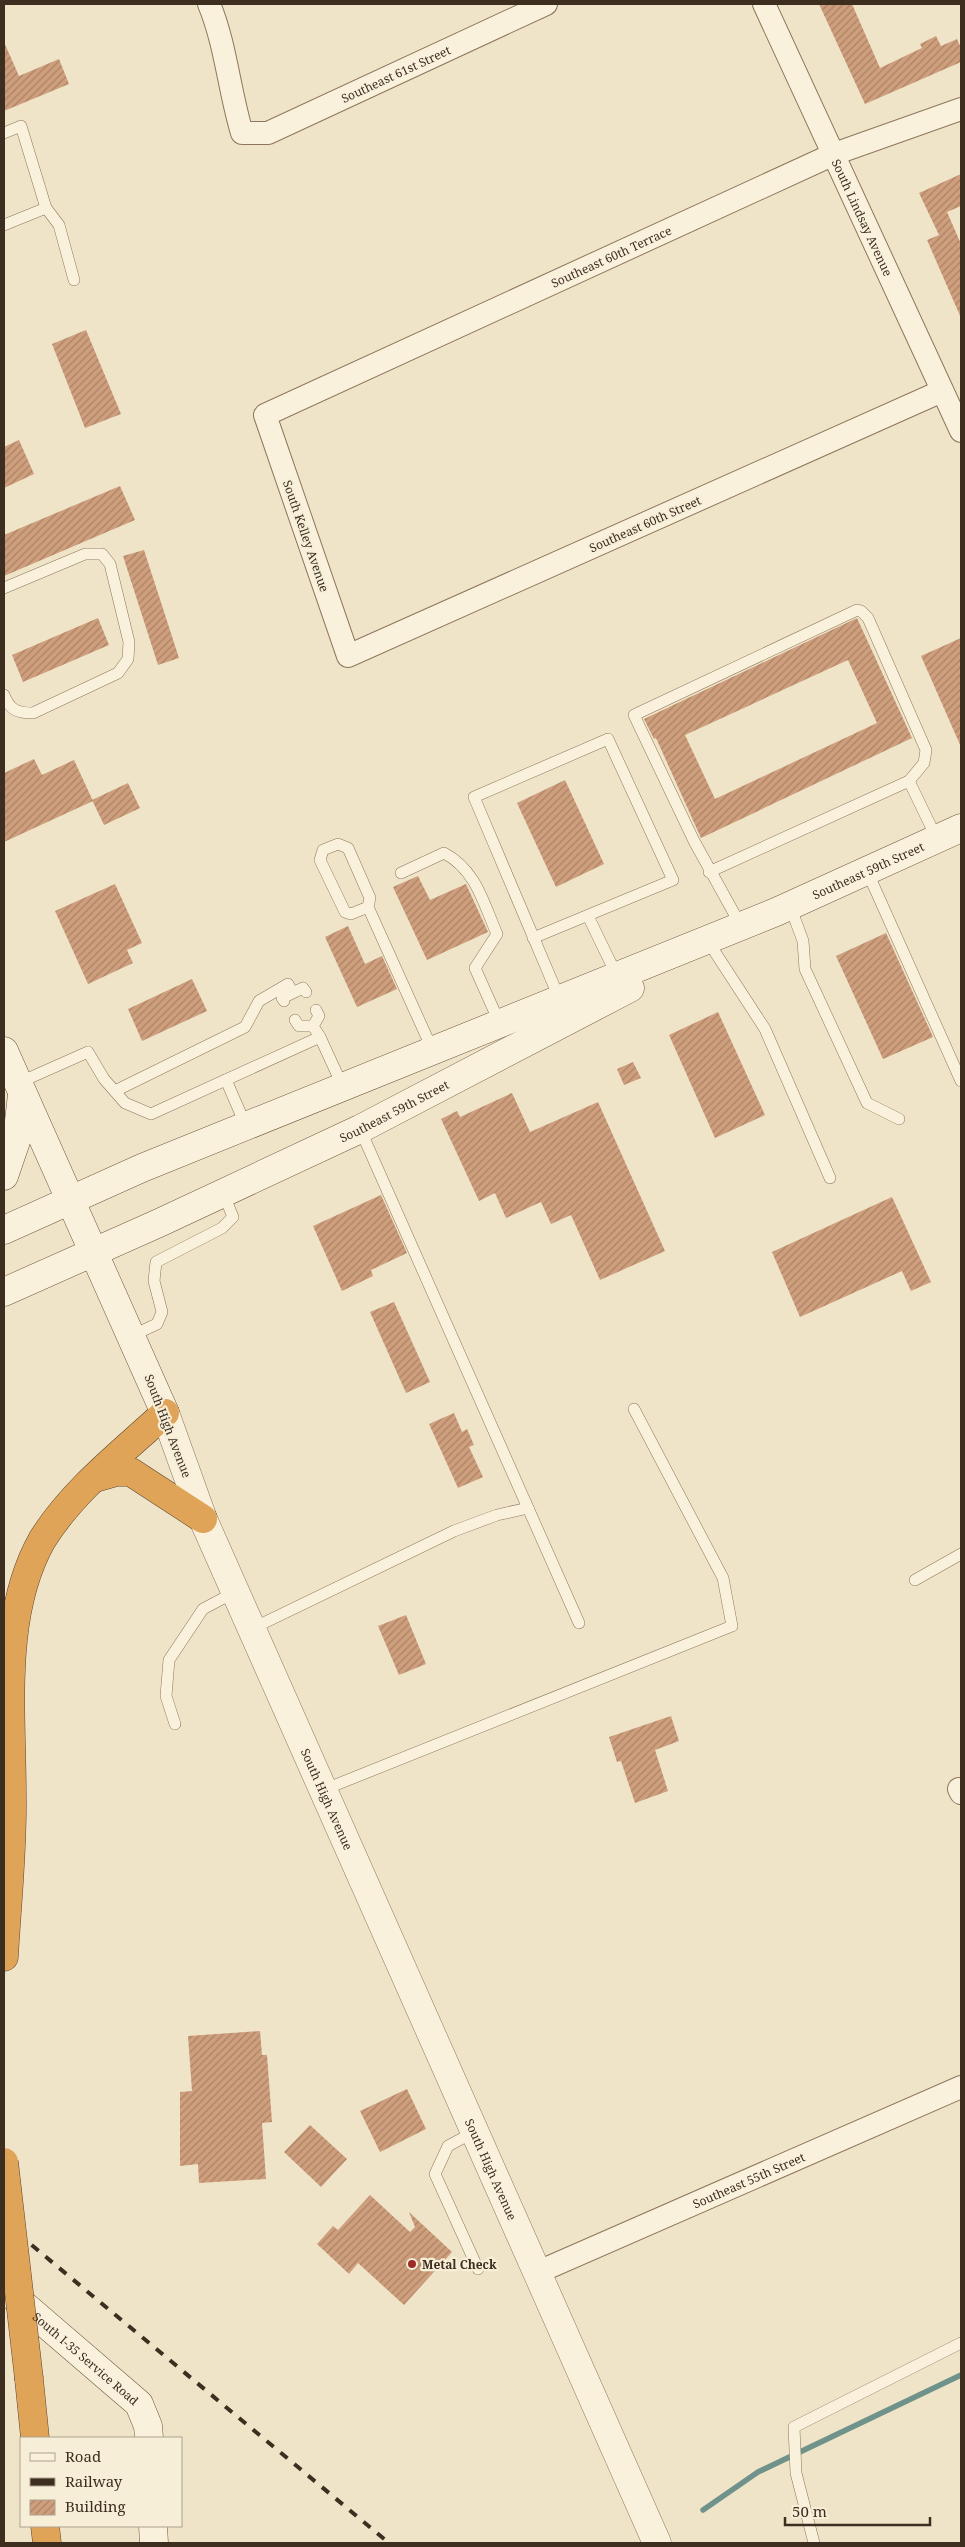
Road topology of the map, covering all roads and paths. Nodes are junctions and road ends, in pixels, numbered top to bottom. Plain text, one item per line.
1 (209, 4) edge
2 (546, 4) edge
3 (764, 4) edge
4 (961, 109) edge
5 (4, 133) edge
6 (834, 154) junction
7 (46, 208) junction
8 (4, 225) edge
9 (74, 280) dead end
10 (942, 391) junction
11 (265, 415) joint
12 (961, 431) edge
13 (4, 588) edge
14 (348, 656) joint
15 (4, 695) edge
16 (909, 781) junction
17 (961, 828) edge
18 (937, 839) junction
19 (866, 871) junction
20 (709, 872) junction
21 (401, 873) dead end
22 (368, 907) junction
23 (783, 909) junction
24 (588, 916) junction
25 (741, 926) junction
26 (533, 938) junction
27 (711, 946) junction
28 (617, 976) junction
29 (292, 992) junction
30 (306, 992) dead end
31 (560, 1000) junction
32 (284, 1001) dead end
33 (316, 1010) dead end
34 (295, 1020) dead end
35 (500, 1024) junction
36 (313, 1026) junction
37 (320, 1037) junction
38 (4, 1051) edge
39 (433, 1051) junction
40 (223, 1078) junction
41 (961, 1082) edge
42 (343, 1087) junction
43 (20, 1088) junction
44 (115, 1091) junction
45 (899, 1119) dead end
46 (246, 1126) junction
47 (360, 1129) junction
48 (4, 1176) edge
49 (830, 1178) dead end
50 (223, 1193) junction
51 (70, 1201) junction
52 (4, 1230) edge
53 (93, 1252) junction
54 (4, 1292) edge
55 (131, 1336) junction
56 (634, 1409) dead end
57 (165, 1412) junction
58 (95, 1478) junction
59 (528, 1508) junction
60 (203, 1519) junction
61 (961, 1554) edge
62 (916, 1580) dead end
63 (235, 1592) junction
64 (579, 1623) dead end
65 (251, 1629) junction
66 (175, 1724) dead end
67 (323, 1790) junction
68 (4, 1957) edge
69 (961, 2087) edge
70 (474, 2132) junction
71 (4, 2162) edge
72 (478, 2269) dead end
73 (536, 2273) junction
74 (4, 2288) edge
75 (961, 2343) edge
76 (35, 2437) edge
77 (149, 2437) edge
78 (45, 2527) edge
79 (153, 2527) edge
80 (47, 2543) edge
81 (154, 2543) edge
82 (657, 2543) edge
83 (814, 2543) edge

1 - 2 street, Southeast 61st Street
3 - 6 street, South Lindsay Avenue
4 - 6 street, Southeast 60th Terrace
5 - 7 lane
6 - 10 street, South Lindsay Avenue
6 - 11 street, Southeast 60th Terrace
7 - 8 lane
7 - 9 lane
10 - 12 street, South Lindsay Avenue
10 - 14 street, Southeast 60th Street
11 - 14 street, South Kelley Avenue
13 - 15 lane
16 - 18 lane
16 - 20 lane
16 - 20 lane
17 - 18 main road, Southeast 59th Street
18 - 19 main road, Southeast 59th Street
19 - 23 main road, Southeast 59th Street
19 - 41 lane
20 - 25 lane
21 - 35 lane
22 - 22 lane
22 - 39 lane
23 - 25 main road, Southeast 59th Street
23 - 27 main road, Southeast 59th Street
23 - 45 lane
24 - 26 lane
24 - 26 lane
24 - 28 lane
25 - 28 main road, Southeast 59th Street
26 - 31 lane
27 - 47 main road, Southeast 59th Street
27 - 49 lane
28 - 31 main road, Southeast 59th Street
29 - 30 lane
29 - 32 lane
29 - 44 lane
31 - 35 main road, Southeast 59th Street
33 - 36 lane
34 - 36 lane
35 - 39 main road, Southeast 59th Street
36 - 37 lane
37 - 40 lane
37 - 42 lane
38 - 43 main road, South High Avenue
39 - 42 main road, Southeast 59th Street
40 - 44 lane
40 - 46 lane
42 - 46 main road, Southeast 59th Street
43 - 44 lane
43 - 48 main road
43 - 51 main road, South High Avenue
46 - 51 main road, Southeast 59th Street
47 - 50 main road, Southeast 59th Street
47 - 59 lane
50 - 53 main road, Southeast 59th Street
50 - 55 lane
51 - 52 main road, Southeast 59th Street
51 - 53 main road, South High Avenue
53 - 54 main road, Southeast 59th Street
53 - 55 main road, South High Avenue
55 - 57 main road, South High Avenue
56 - 67 lane
57 - 58 highway
57 - 60 main road, South High Avenue
58 - 60 highway
58 - 68 highway
59 - 64 lane
59 - 65 lane
60 - 63 main road, South High Avenue
61 - 62 lane
63 - 65 main road, South High Avenue
63 - 66 lane
65 - 67 main road, South High Avenue
67 - 70 main road, South High Avenue
69 - 73 street, Southeast 55th Street
70 - 72 lane
70 - 73 main road, South High Avenue
71 - 76 highway, bridge
73 - 82 main road, South High Avenue
74 - 77 main road, South I-35 Service Road
75 - 83 lane
78 - 80 highway
79 - 81 main road

